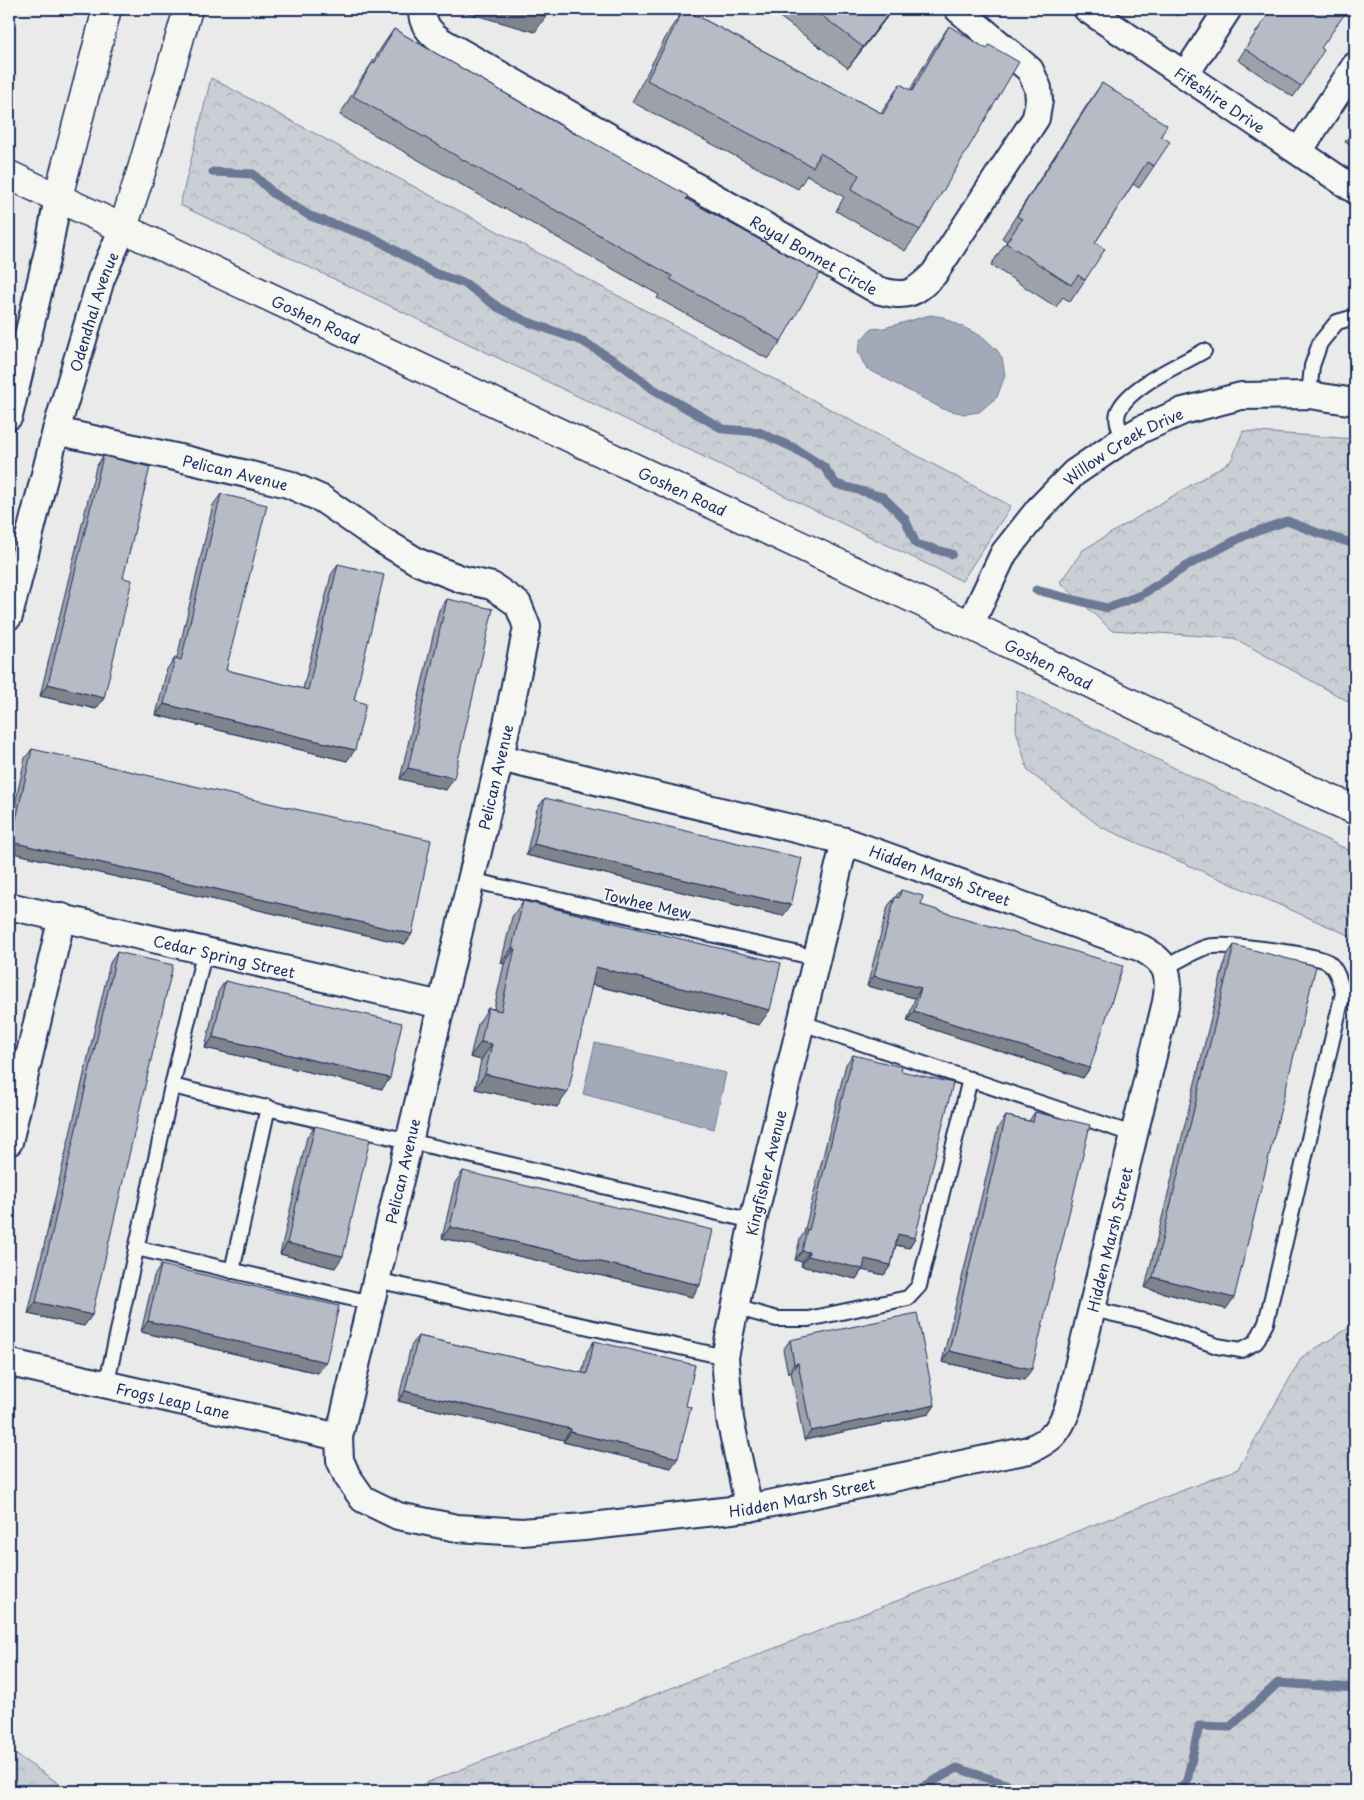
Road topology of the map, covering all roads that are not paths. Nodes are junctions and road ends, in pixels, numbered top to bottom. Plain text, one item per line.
1 (107, 9) edge
2 (188, 9) edge
3 (422, 9) edge
4 (958, 9) edge
5 (1087, 9) edge
6 (1228, 9) edge
7 (1355, 66) edge
8 (1185, 75) junction
9 (1299, 151) junction
10 (9, 175) edge
11 (1355, 190) edge
12 (58, 197) junction
13 (123, 228) junction
14 (1355, 317) edge
15 (19, 327) edge
16 (1204, 351) dead end
17 (1309, 395) junction
18 (1355, 402) edge
19 (9, 416) edge
20 (56, 432) junction
21 (1125, 439) junction
22 (9, 616) edge
23 (970, 625) junction
24 (500, 758) junction
25 (1355, 810) edge
26 (845, 840) junction
27 (470, 880) junction
28 (9, 906) edge
29 (62, 917) junction
30 (205, 950) junction
31 (817, 958) junction
32 (1165, 967) junction
33 (441, 1005) junction
34 (802, 1023) junction
35 (970, 1079) junction
36 (172, 1086) junction
37 (268, 1107) junction
38 (1135, 1136) junction
39 (409, 1140) junction
40 (9, 1142) edge
41 (753, 1221) junction
42 (136, 1248) junction
43 (232, 1270) junction
44 (373, 1291) junction
45 (735, 1307) junction
46 (1092, 1309) junction
47 (726, 1357) junction
48 (11, 1368) edge
49 (106, 1386) junction
50 (339, 1437) junction
51 (749, 1508) junction

1 - 12 street
2 - 13 street, Odendhal Avenue
3 - 4 street, Royal Bonnet Circle
5 - 8 street, Fifeshire Drive
6 - 8 street
7 - 9 street
8 - 9 street, Fifeshire Drive
9 - 11 street, Fifeshire Drive
10 - 12 street, Goshen Road
12 - 13 street, Goshen Road
12 - 15 street
13 - 20 street, Odendhal Avenue
13 - 23 street, Goshen Road
14 - 17 lane
15 - 19 street
16 - 21 lane
17 - 18 street, Willow Creek Drive
17 - 21 street, Willow Creek Drive
20 - 22 street, Odendhal Avenue
20 - 24 street, Pelican Avenue
21 - 23 street, Willow Creek Drive
23 - 25 street, Goshen Road
24 - 26 street, Hidden Marsh Street
24 - 27 street, Pelican Avenue
26 - 31 street, Kingfisher Avenue
26 - 32 street, Hidden Marsh Street
27 - 31 lane, Towhee Mew
27 - 33 street, Pelican Avenue
28 - 29 street, Cedar Spring Street
29 - 30 street, Cedar Spring Street
29 - 40 street
30 - 33 street, Cedar Spring Street
30 - 36 lane
31 - 34 street, Kingfisher Avenue
32 - 38 street, Hidden Marsh Street
32 - 46 lane
33 - 39 street, Pelican Avenue
34 - 35 lane
34 - 41 street, Kingfisher Avenue
35 - 38 lane
35 - 45 lane
36 - 37 lane
36 - 42 lane
37 - 39 lane
37 - 43 lane
38 - 46 street, Hidden Marsh Street
39 - 41 lane
39 - 44 street, Pelican Avenue
41 - 45 street, Kingfisher Avenue
42 - 43 lane
42 - 49 lane
43 - 44 lane
44 - 47 lane
44 - 50 street, Pelican Avenue
45 - 47 street, Kingfisher Avenue
46 - 51 street, Hidden Marsh Street
47 - 51 street, Kingfisher Avenue
48 - 49 street, Frogs Leap Lane
49 - 50 street, Frogs Leap Lane
50 - 51 street, Hidden Marsh Street

